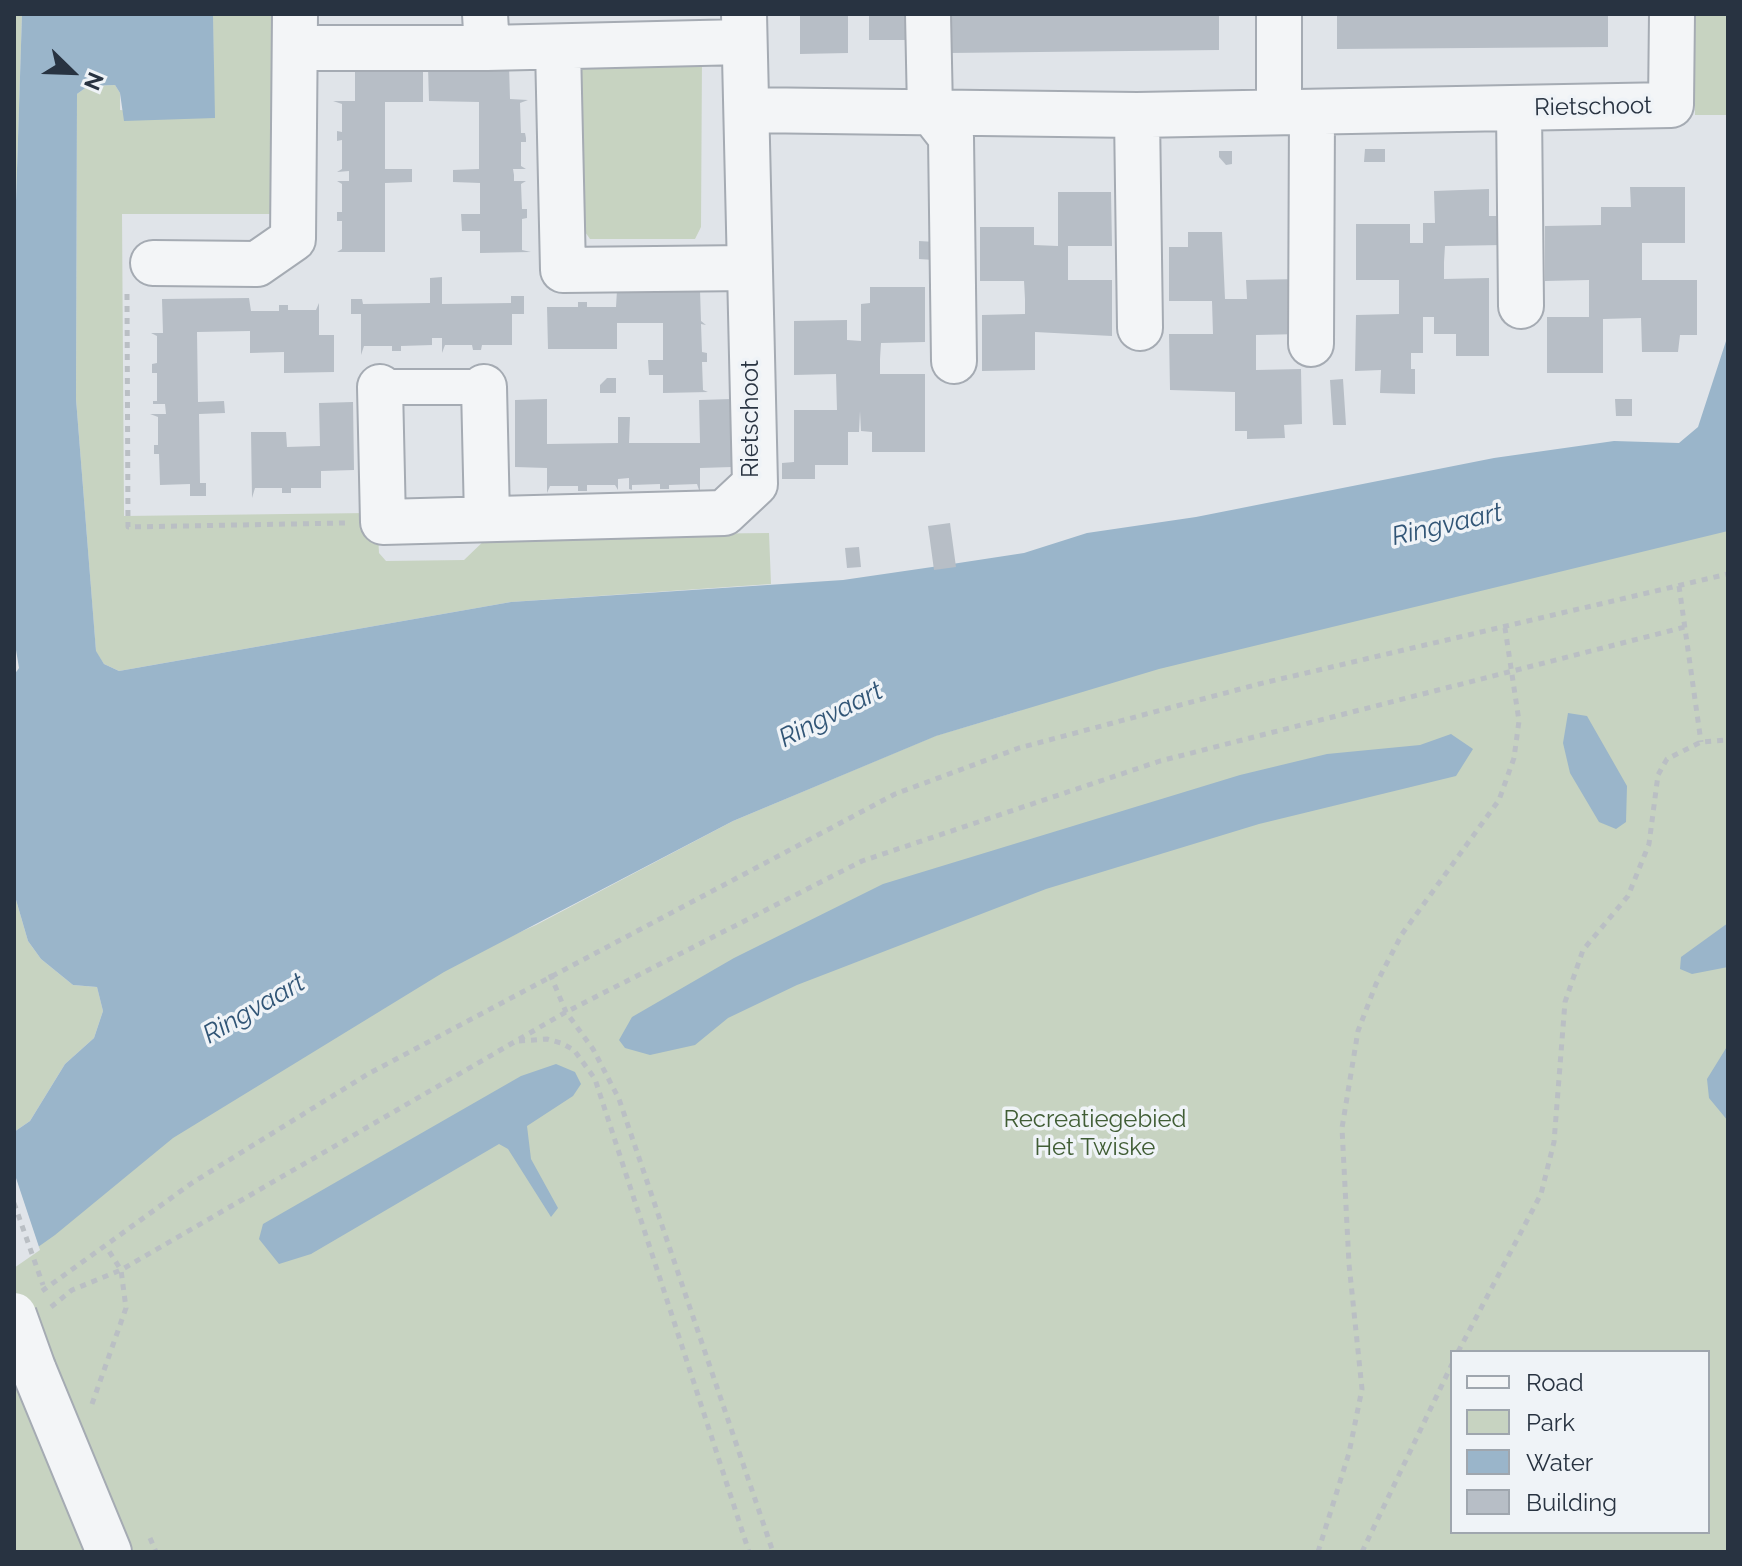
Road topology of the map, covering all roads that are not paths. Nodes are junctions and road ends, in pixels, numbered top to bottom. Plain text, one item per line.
1 (928, 14) edge
2 (1279, 14) edge
3 (1672, 14) edge
4 (744, 28) edge
5 (296, 31) edge
6 (486, 31) edge
7 (558, 48) junction
8 (1519, 109) junction
9 (747, 110) junction
10 (930, 110) junction
11 (1295, 111) junction
12 (1137, 115) junction
13 (153, 263) road end
14 (748, 268) junction
15 (1521, 306) dead end
16 (1140, 328) dead end
17 (1311, 344) dead end
18 (954, 361) dead end
19 (380, 387) joint
20 (484, 387) joint
21 (487, 518) junction
22 (39, 1309) edge
23 (107, 1550) edge

1 - 10 street
2 - 11 street
3 - 8 street, Rietschoot
4 - 7 street, Rietschoot
4 - 9 street, Rietschoot
5 - 6 street, Rietschoot
5 - 13 street, Rietschoot
6 - 7 street, Rietschoot
7 - 14 street
8 - 11 street, Rietschoot
8 - 15 street, Rietschoot
9 - 10 street, Rietschoot
9 - 14 street, Rietschoot
10 - 12 street, Rietschoot
10 - 18 street
11 - 12 street, Rietschoot
11 - 17 street
12 - 16 street
14 - 21 street, Rietschoot
19 - 20 street
19 - 21 street, Rietschoot
20 - 21 street
22 - 23 street, bridge

